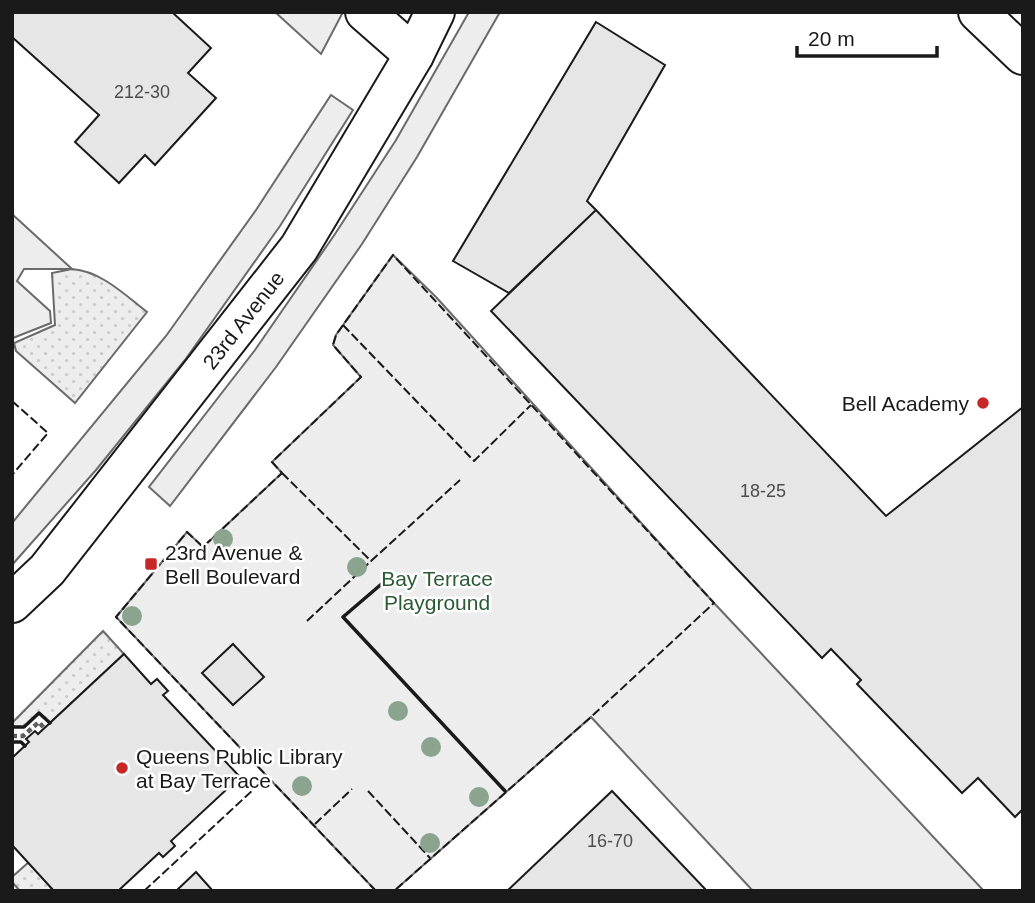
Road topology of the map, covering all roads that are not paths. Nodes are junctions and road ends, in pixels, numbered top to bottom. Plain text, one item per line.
1 (365, 12) edge
2 (436, 12) edge
3 (978, 12) edge
4 (414, 55) junction
5 (1023, 55) edge
6 (12, 603) edge

1 - 4 street
2 - 4 street, 23rd Avenue
3 - 5 street
4 - 6 street, 23rd Avenue

